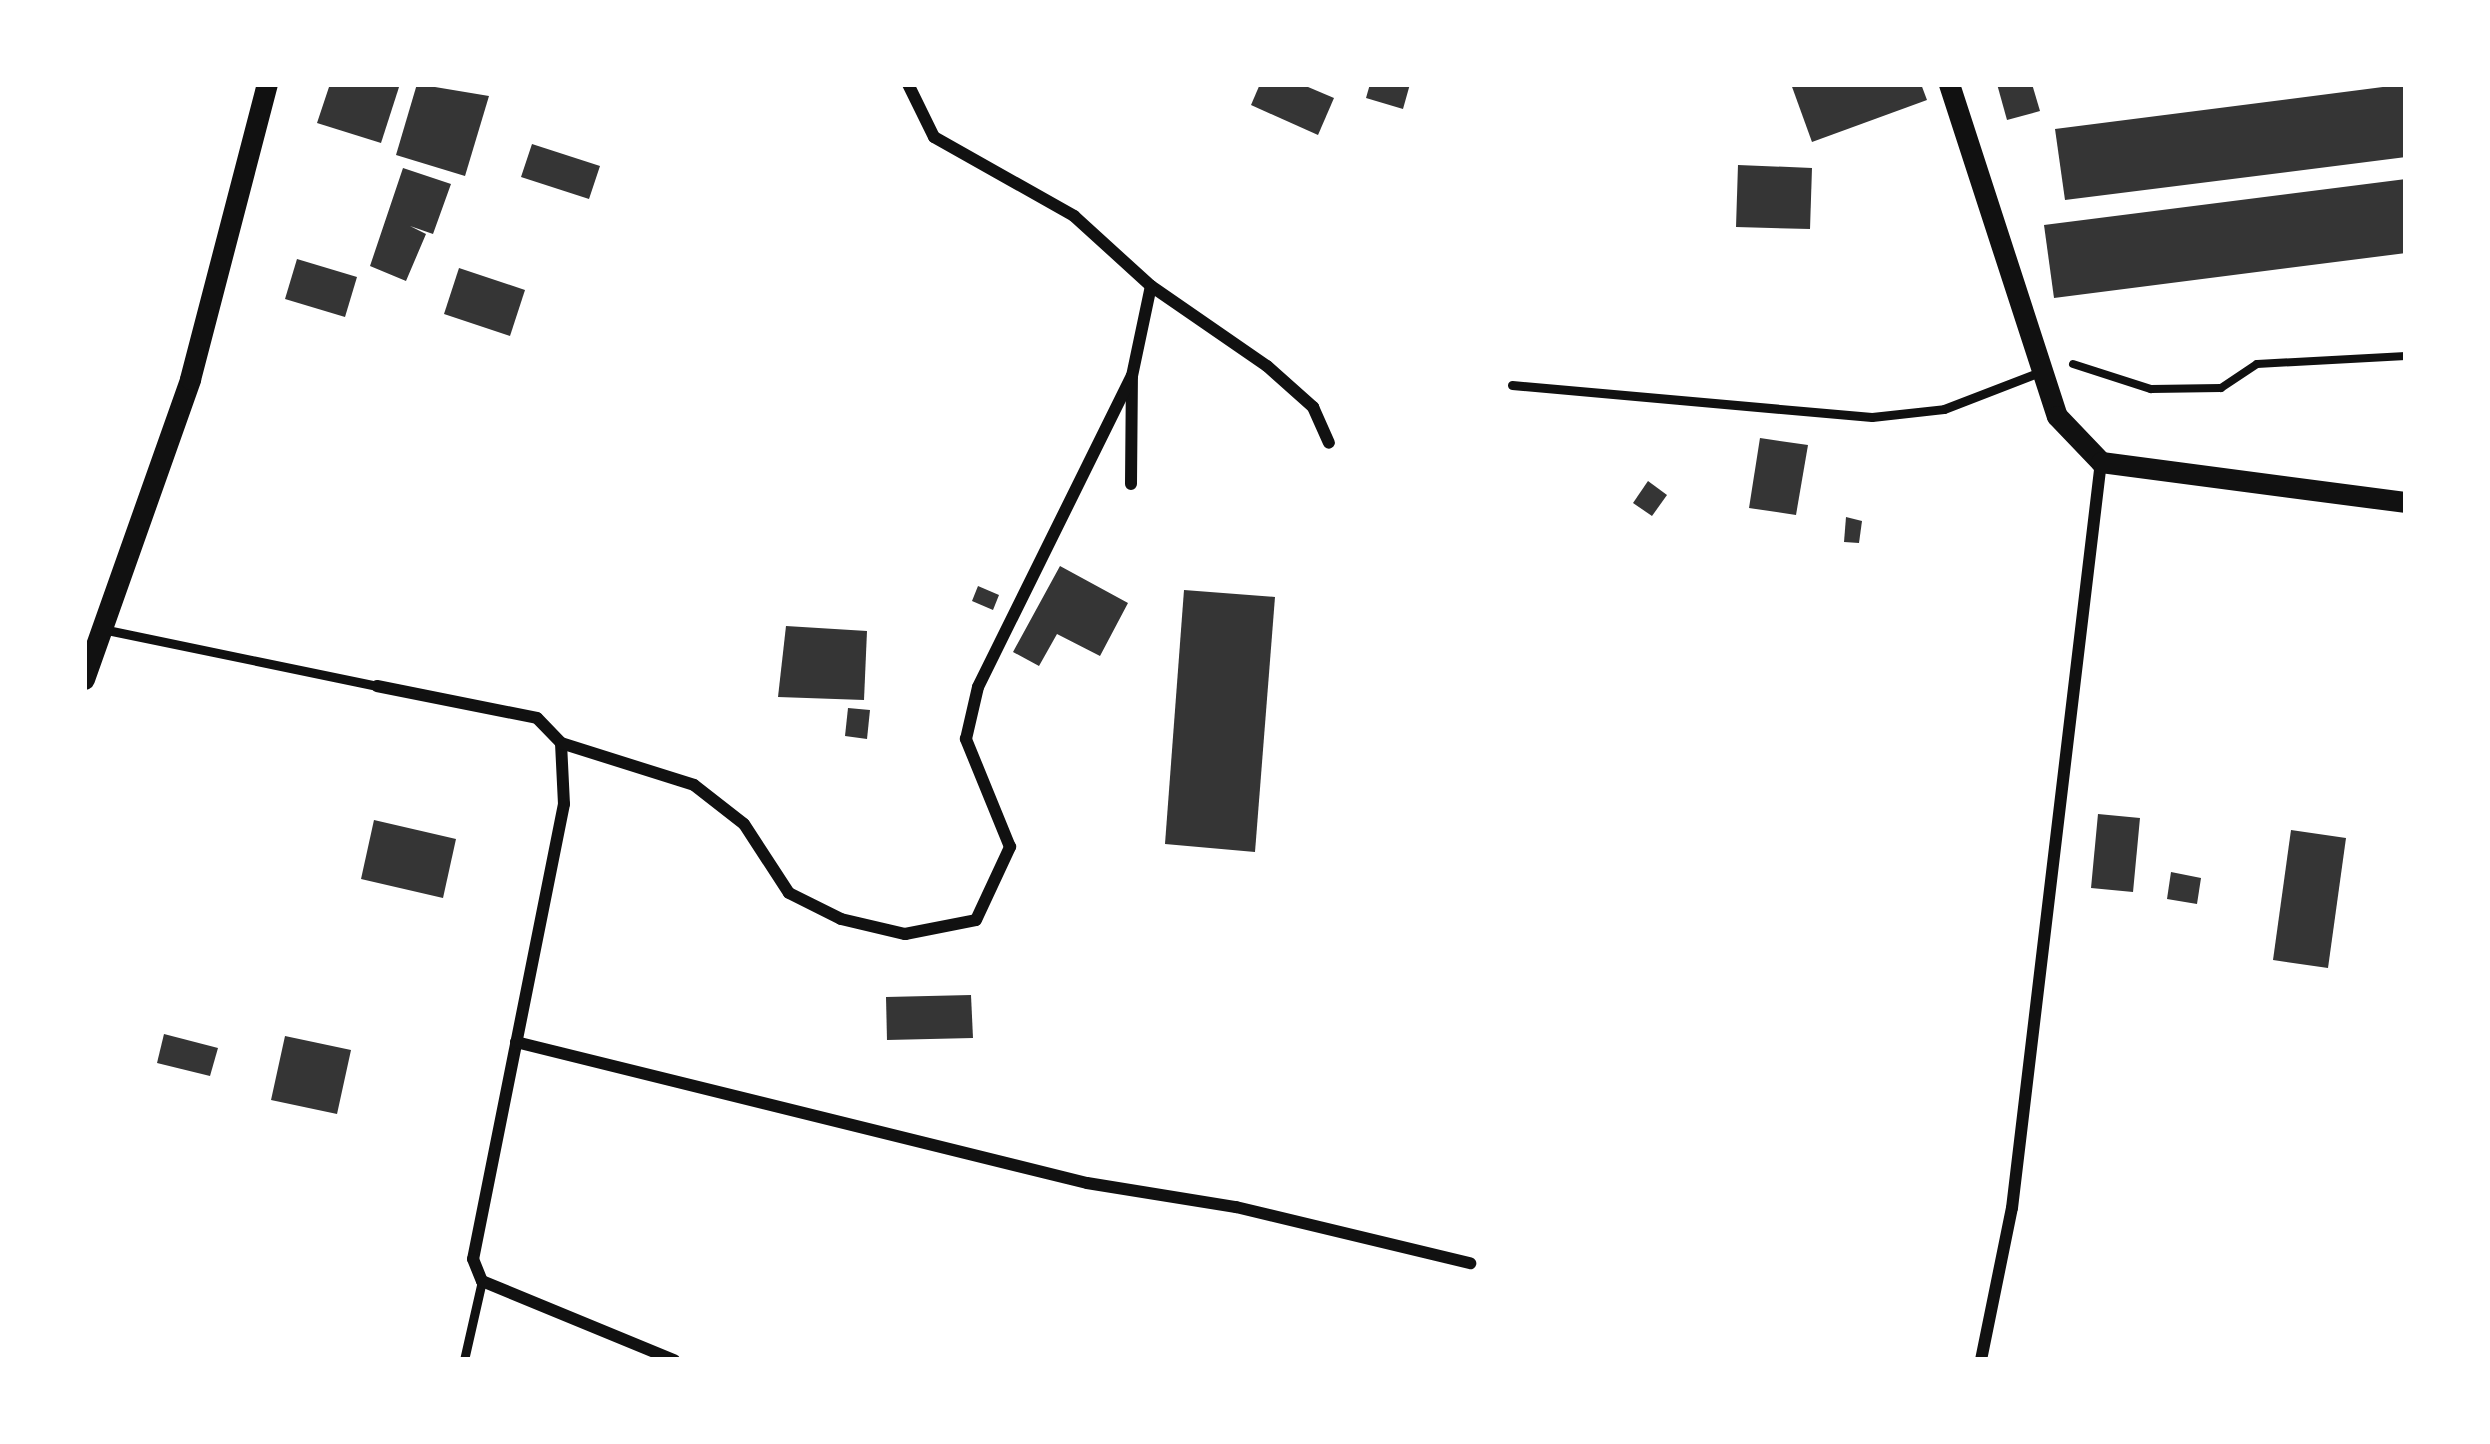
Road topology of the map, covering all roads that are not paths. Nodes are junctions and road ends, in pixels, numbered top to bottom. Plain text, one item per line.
1 (267, 84) edge
2 (908, 84) edge
3 (1949, 84) edge
4 (1151, 286) junction
5 (2040, 372) junction
6 (1132, 376) junction
7 (1512, 385) dead end
8 (1329, 443) dead end
9 (2101, 462) junction
10 (1131, 484) dead end
11 (2406, 502) edge
12 (107, 630) junction
13 (84, 679) edge
14 (377, 686) joint
15 (561, 743) junction
16 (516, 1042) junction
17 (1470, 1263) dead end
18 (482, 1281) junction
19 (464, 1360) edge
20 (674, 1360) edge
21 (1982, 1360) edge

1 - 12 street
2 - 4 street
3 - 5 street
4 - 6 street
4 - 8 street
5 - 7 lane
5 - 9 street
6 - 10 street
6 - 15 street
9 - 11 street
9 - 21 street
12 - 13 street
12 - 14 lane
14 - 15 street
15 - 16 street
16 - 17 street
16 - 18 street
18 - 19 lane
18 - 20 street

